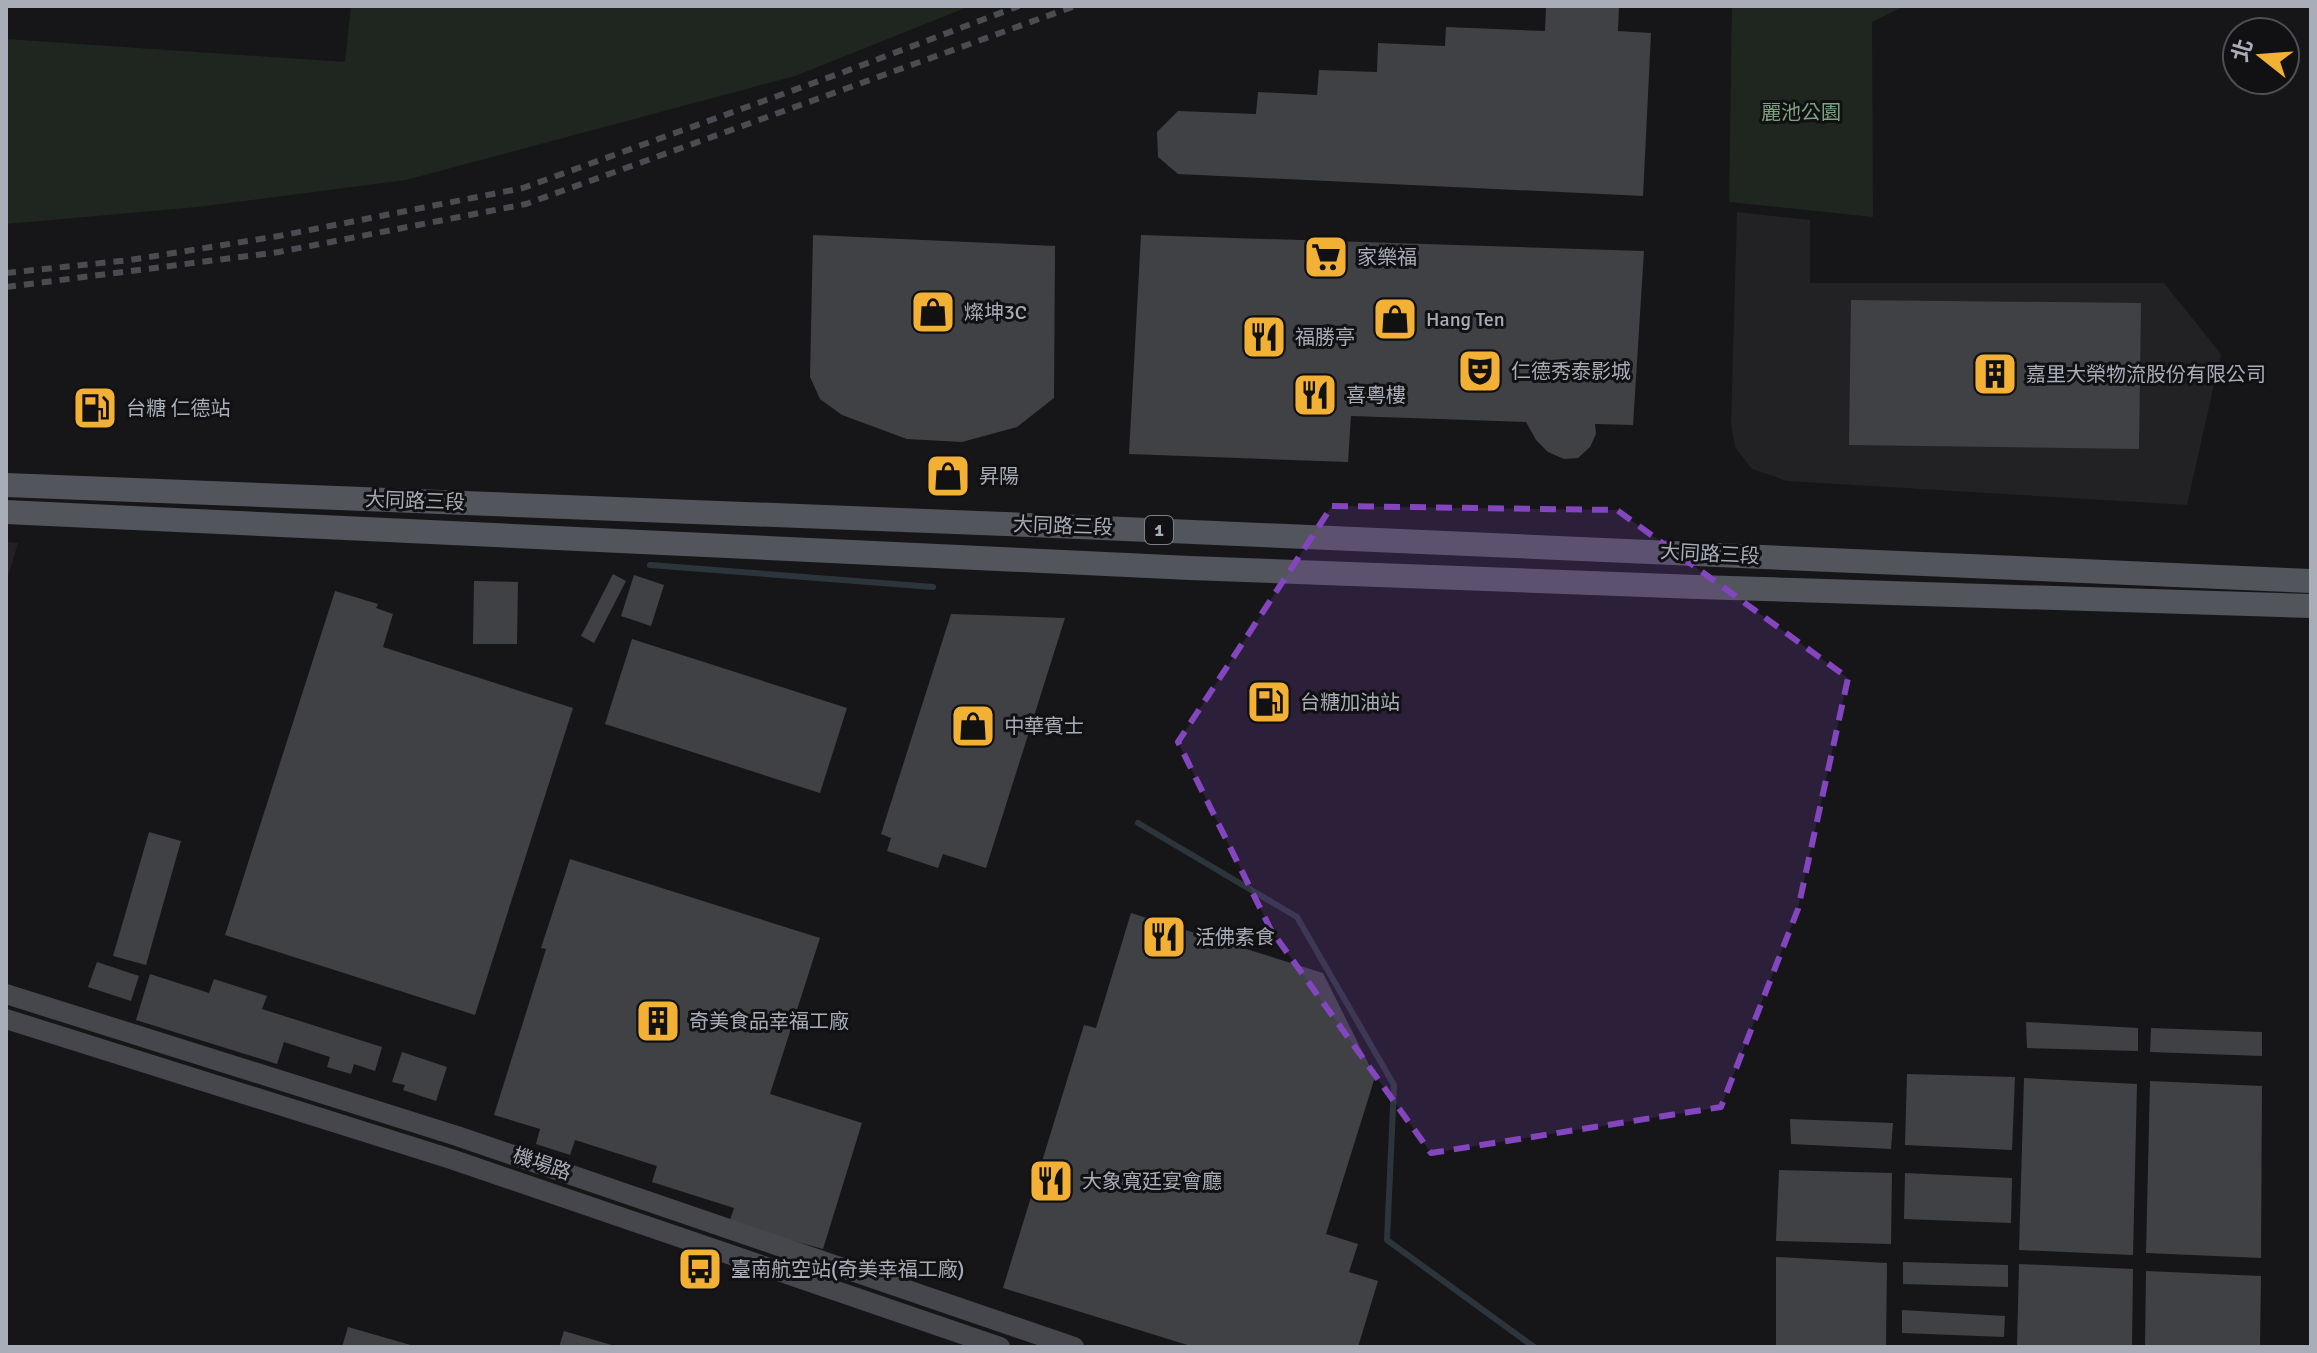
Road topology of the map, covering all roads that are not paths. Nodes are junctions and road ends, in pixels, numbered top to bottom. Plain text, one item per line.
1 (6, 485) edge
2 (6, 512) edge
3 (2311, 581) edge
4 (2311, 606) edge
5 (6, 994) edge
6 (6, 1019) edge
7 (1000, 1347) edge
8 (1074, 1347) edge

1 - 3 main road, 大同路三段 / 1
2 - 4 main road, 大同路三段 / 1
5 - 8 street, 機場路
6 - 7 street, 機場路

